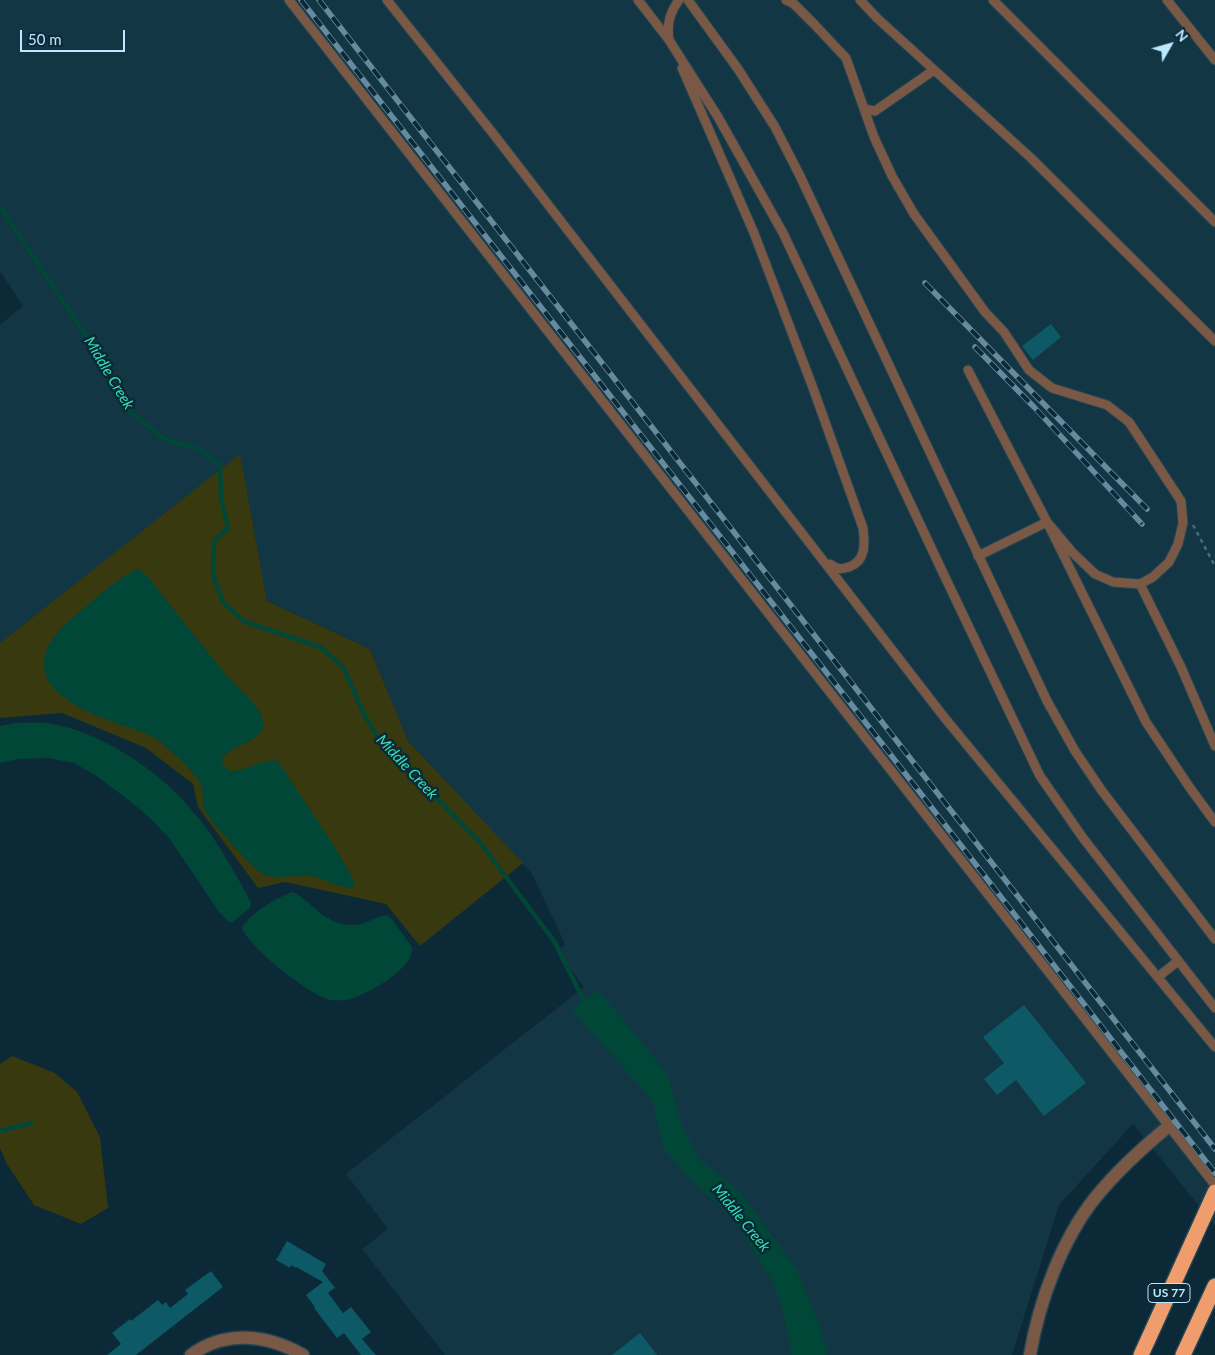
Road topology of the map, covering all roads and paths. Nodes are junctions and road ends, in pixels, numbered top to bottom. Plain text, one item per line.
1 (289, 0) edge
2 (387, 0) edge
3 (638, 0) edge
4 (679, 0) edge
5 (688, 0) edge
6 (786, 0) edge
7 (860, 0) edge
8 (993, 0) edge
9 (1166, 0) edge
10 (669, 40) junction
11 (1215, 60) edge
12 (934, 70) junction
13 (864, 109) junction
14 (1215, 222) edge
15 (1215, 342) edge
16 (968, 370) dead end
17 (1180, 501) junction
18 (1047, 522) junction
19 (978, 556) junction
20 (823, 559) junction
21 (1215, 566) edge
22 (1140, 584) junction
23 (1215, 746) edge
24 (1215, 822) edge
25 (1215, 939) edge
26 (1178, 961) junction
27 (1158, 977) junction
28 (1215, 1008) edge
29 (1215, 1047) edge
30 (1169, 1126) junction
31 (1215, 1185) edge
32 (1215, 1192) edge
33 (1215, 1286) edge
34 (192, 1355) edge
35 (303, 1355) edge
36 (1030, 1355) edge
37 (1141, 1355) edge
38 (1183, 1355) edge

1 - 30 lane
2 - 20 lane
3 - 10 lane
4 - 10 lane
5 - 19 lane
6 - 13 lane
7 - 12 lane
8 - 14 lane
9 - 11 lane
10 - 20 lane
10 - 26 lane
12 - 13 lane
12 - 15 lane
13 - 17 lane
16 - 18 lane
17 - 21 path
17 - 22 lane
18 - 19 lane
18 - 22 lane
18 - 24 lane
19 - 25 lane
20 - 27 lane
22 - 23 lane
26 - 27 lane
26 - 28 lane
27 - 29 lane
30 - 31 lane
30 - 36 street
32 - 37 highway, US 77
33 - 38 highway, US 77
34 - 35 street

